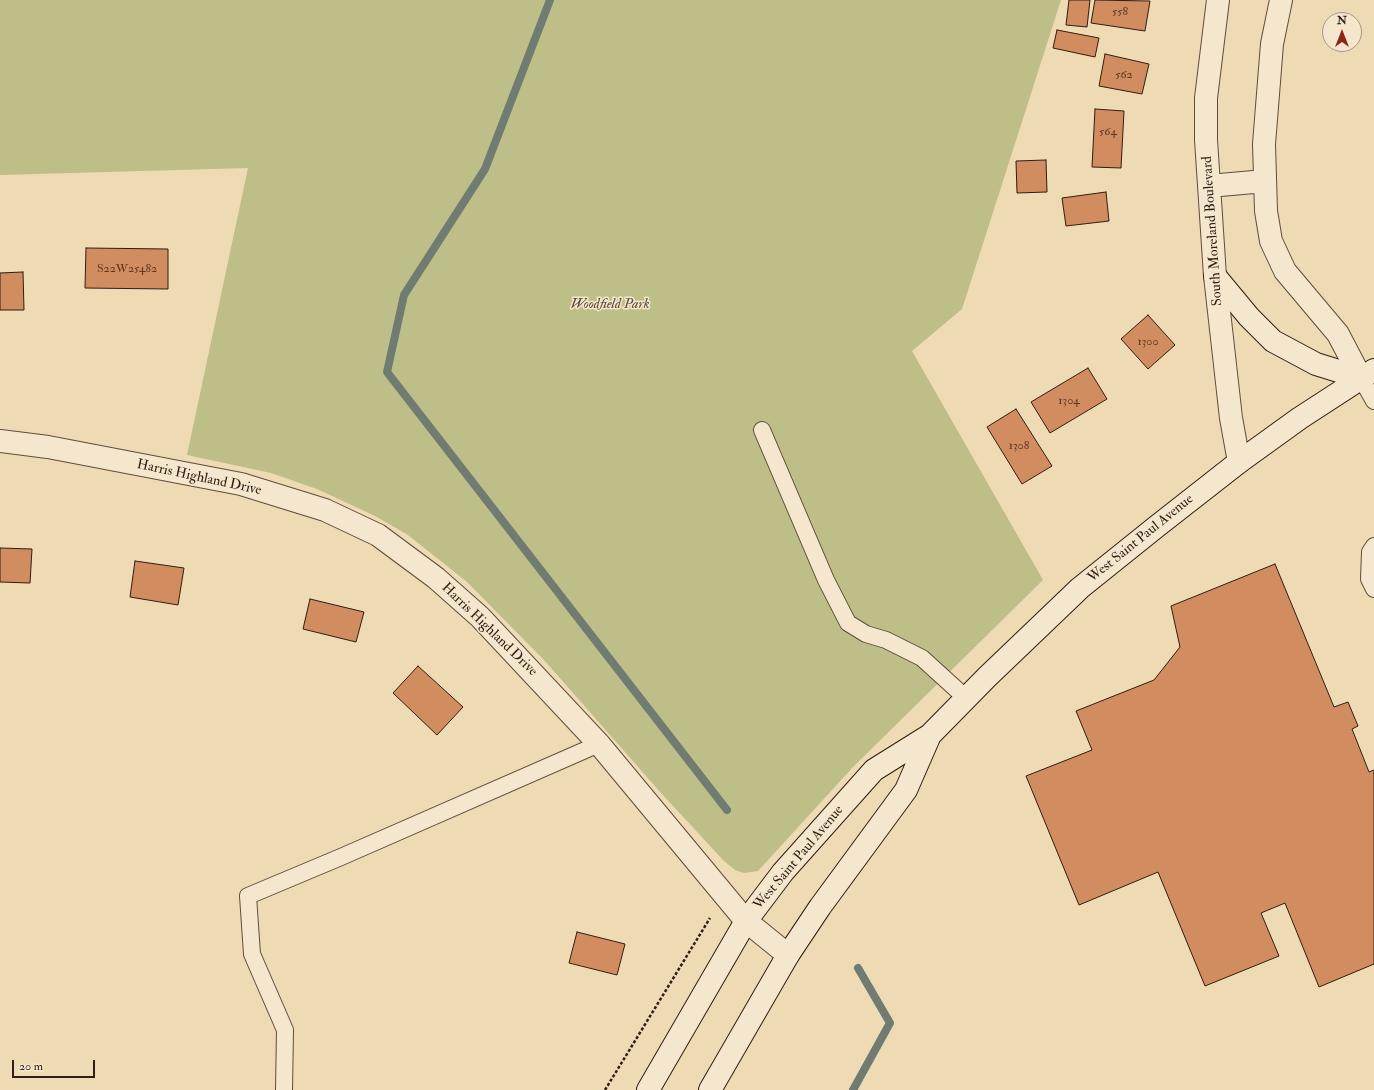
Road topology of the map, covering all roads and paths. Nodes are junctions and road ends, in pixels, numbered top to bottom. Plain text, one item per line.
1 (1218, 0) edge
2 (1282, 0) edge
3 (1265, 181) junction
4 (1209, 186) junction
5 (1215, 276) junction
6 (1368, 374) edge
7 (1374, 400) edge
8 (762, 430) dead end
9 (0, 441) edge
10 (1239, 462) junction
11 (1374, 546) edge
12 (1374, 589) edge
13 (966, 698) junction
14 (930, 735) junction
15 (599, 744) junction
16 (746, 921) junction
17 (705, 925) dead end
18 (788, 955) junction
19 (284, 1090) edge
20 (605, 1090) edge
21 (648, 1090) edge
22 (710, 1090) edge

1 - 4 street, South Moreland Boulevard
2 - 3 street
3 - 4 street
3 - 6 street
4 - 5 street, South Moreland Boulevard
5 - 6 street
5 - 10 street, South Moreland Boulevard
6 - 7 lane
6 - 10 street, West Saint Paul Avenue
8 - 13 lane
9 - 15 street, Harris Highland Drive
10 - 13 street, West Saint Paul Avenue
11 - 12 lane
13 - 14 street, West Saint Paul Avenue
14 - 16 street, West Saint Paul Avenue
14 - 18 street, West Saint Paul Avenue
15 - 16 street, Harris Highland Drive
15 - 19 lane
16 - 18 street, Harris Highland Drive
16 - 21 street, West Saint Paul Avenue
17 - 20 path
18 - 22 street, West Saint Paul Avenue

